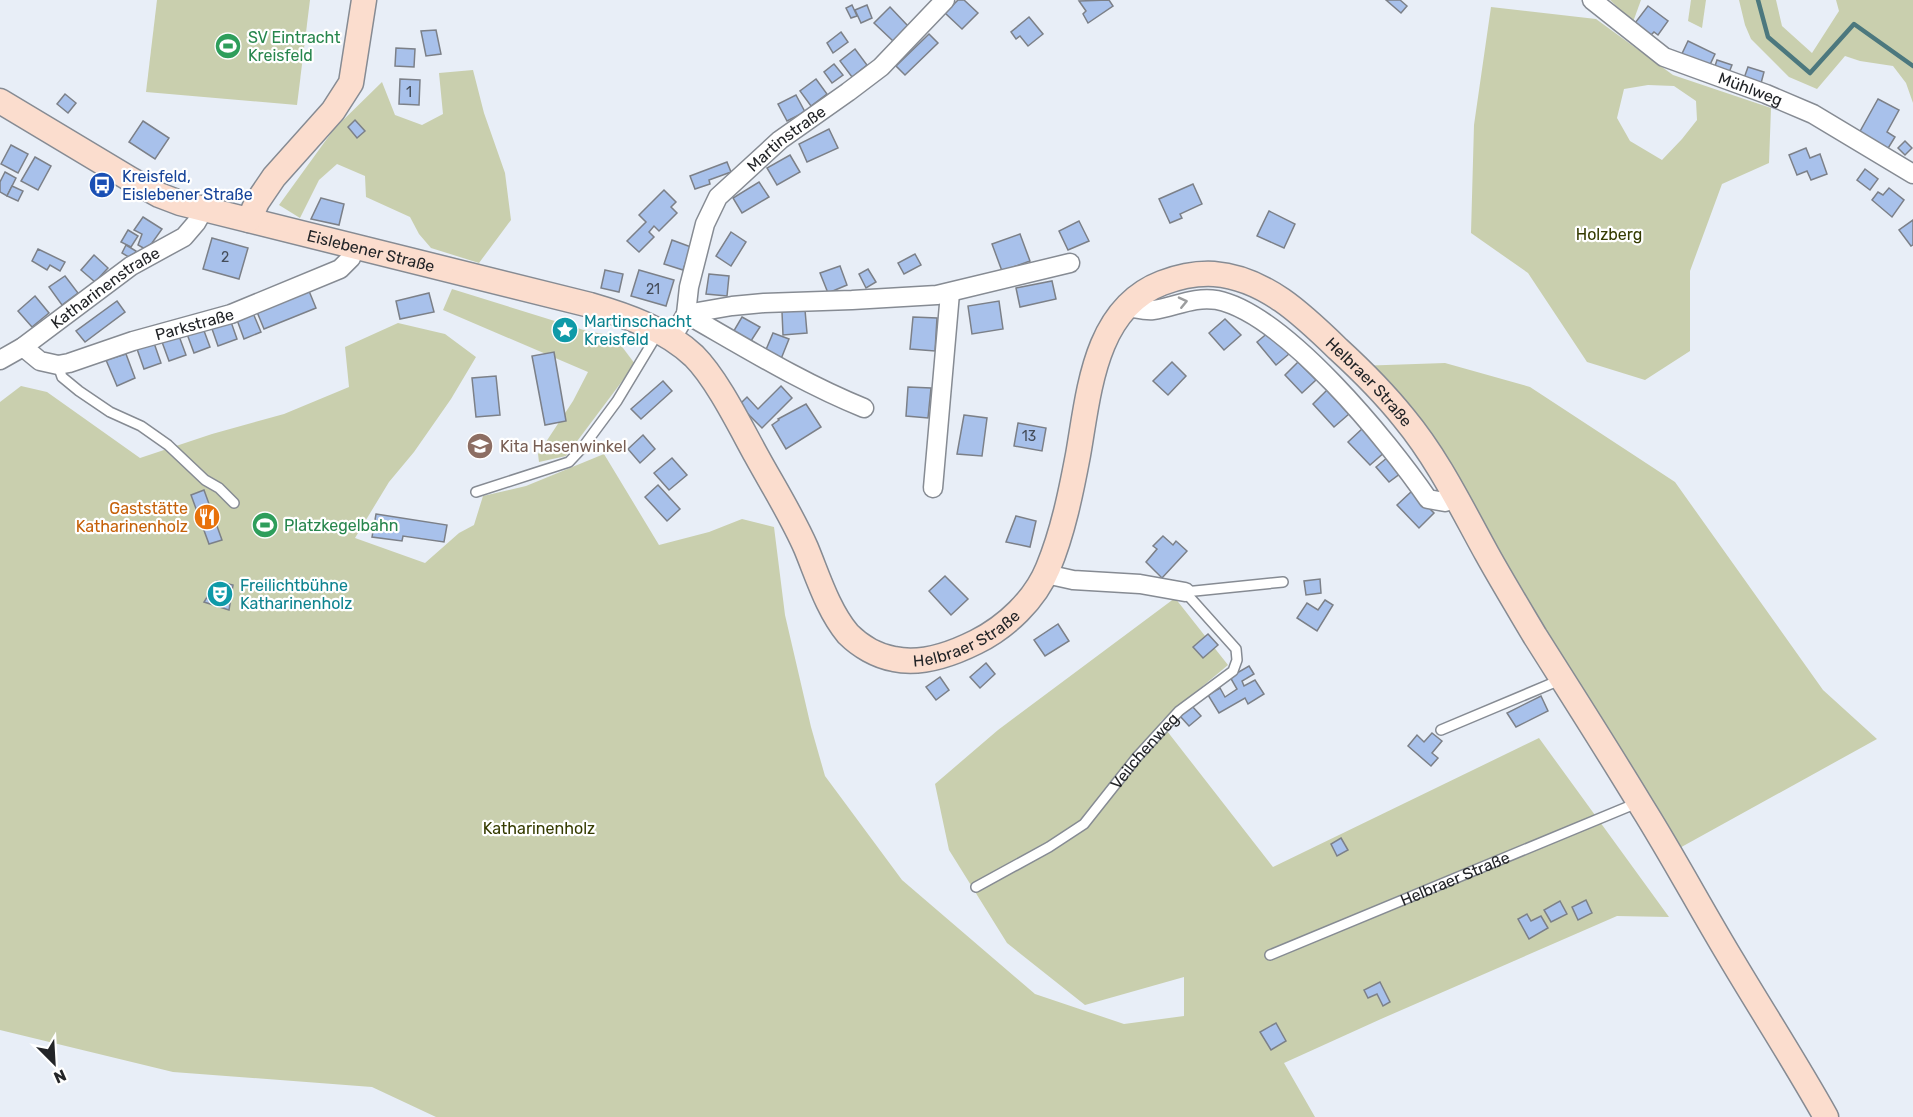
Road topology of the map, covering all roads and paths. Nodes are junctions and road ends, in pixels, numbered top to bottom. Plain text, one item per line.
1 (364, 0) edge
2 (945, 0) edge
3 (1592, 0) edge
4 (0, 101) edge
5 (1913, 174) edge
6 (204, 209) junction
7 (249, 220) junction
8 (355, 246) junction
9 (1070, 263) dead end
10 (950, 293) junction
11 (1126, 307) junction
12 (686, 314) junction
13 (665, 335) junction
14 (23, 347) junction
15 (0, 360) edge
16 (58, 365) junction
17 (728, 406) joint
18 (864, 408) dead end
19 (933, 488) dead end
20 (476, 492) dead end
21 (1457, 497) junction
22 (234, 502) dead end
23 (1046, 574) junction
24 (1282, 582) dead end
25 (1185, 592) junction
26 (1563, 680) junction
27 (1441, 730) dead end
28 (1640, 802) junction
29 (976, 887) dead end
30 (1270, 955) dead end
31 (1826, 1117) edge

1 - 7 main road
2 - 12 street, Martinstraße
3 - 5 street, Mühlweg
4 - 6 main road, Eislebener Straße
6 - 7 main road, Eislebener Straße
6 - 14 street, Katharinenstraße
7 - 8 main road, Eislebener Straße
8 - 13 main road, Eislebener Straße
8 - 16 street, Parkstraße
9 - 10 street
10 - 12 street
10 - 19 street
11 -> 21 street, Helbraer Straße
11 - 21 main road, Helbraer Straße
11 - 23 main road, Helbraer Straße
12 - 13 street, Martinstraße
12 - 18 street
13 - 17 main road, Eislebener Straße
13 - 20 lane
14 - 15 street, Katharinenstraße
14 - 16 street
16 - 22 lane
17 - 23 main road, Helbraer Straße
21 - 26 main road, Helbraer Straße
23 - 25 street
24 - 25 lane
25 - 29 lane, Veilchenweg
26 - 27 lane
26 - 28 main road, Helbraer Straße
28 - 30 lane, Helbraer Straße
28 - 31 main road, Helbraer Straße

